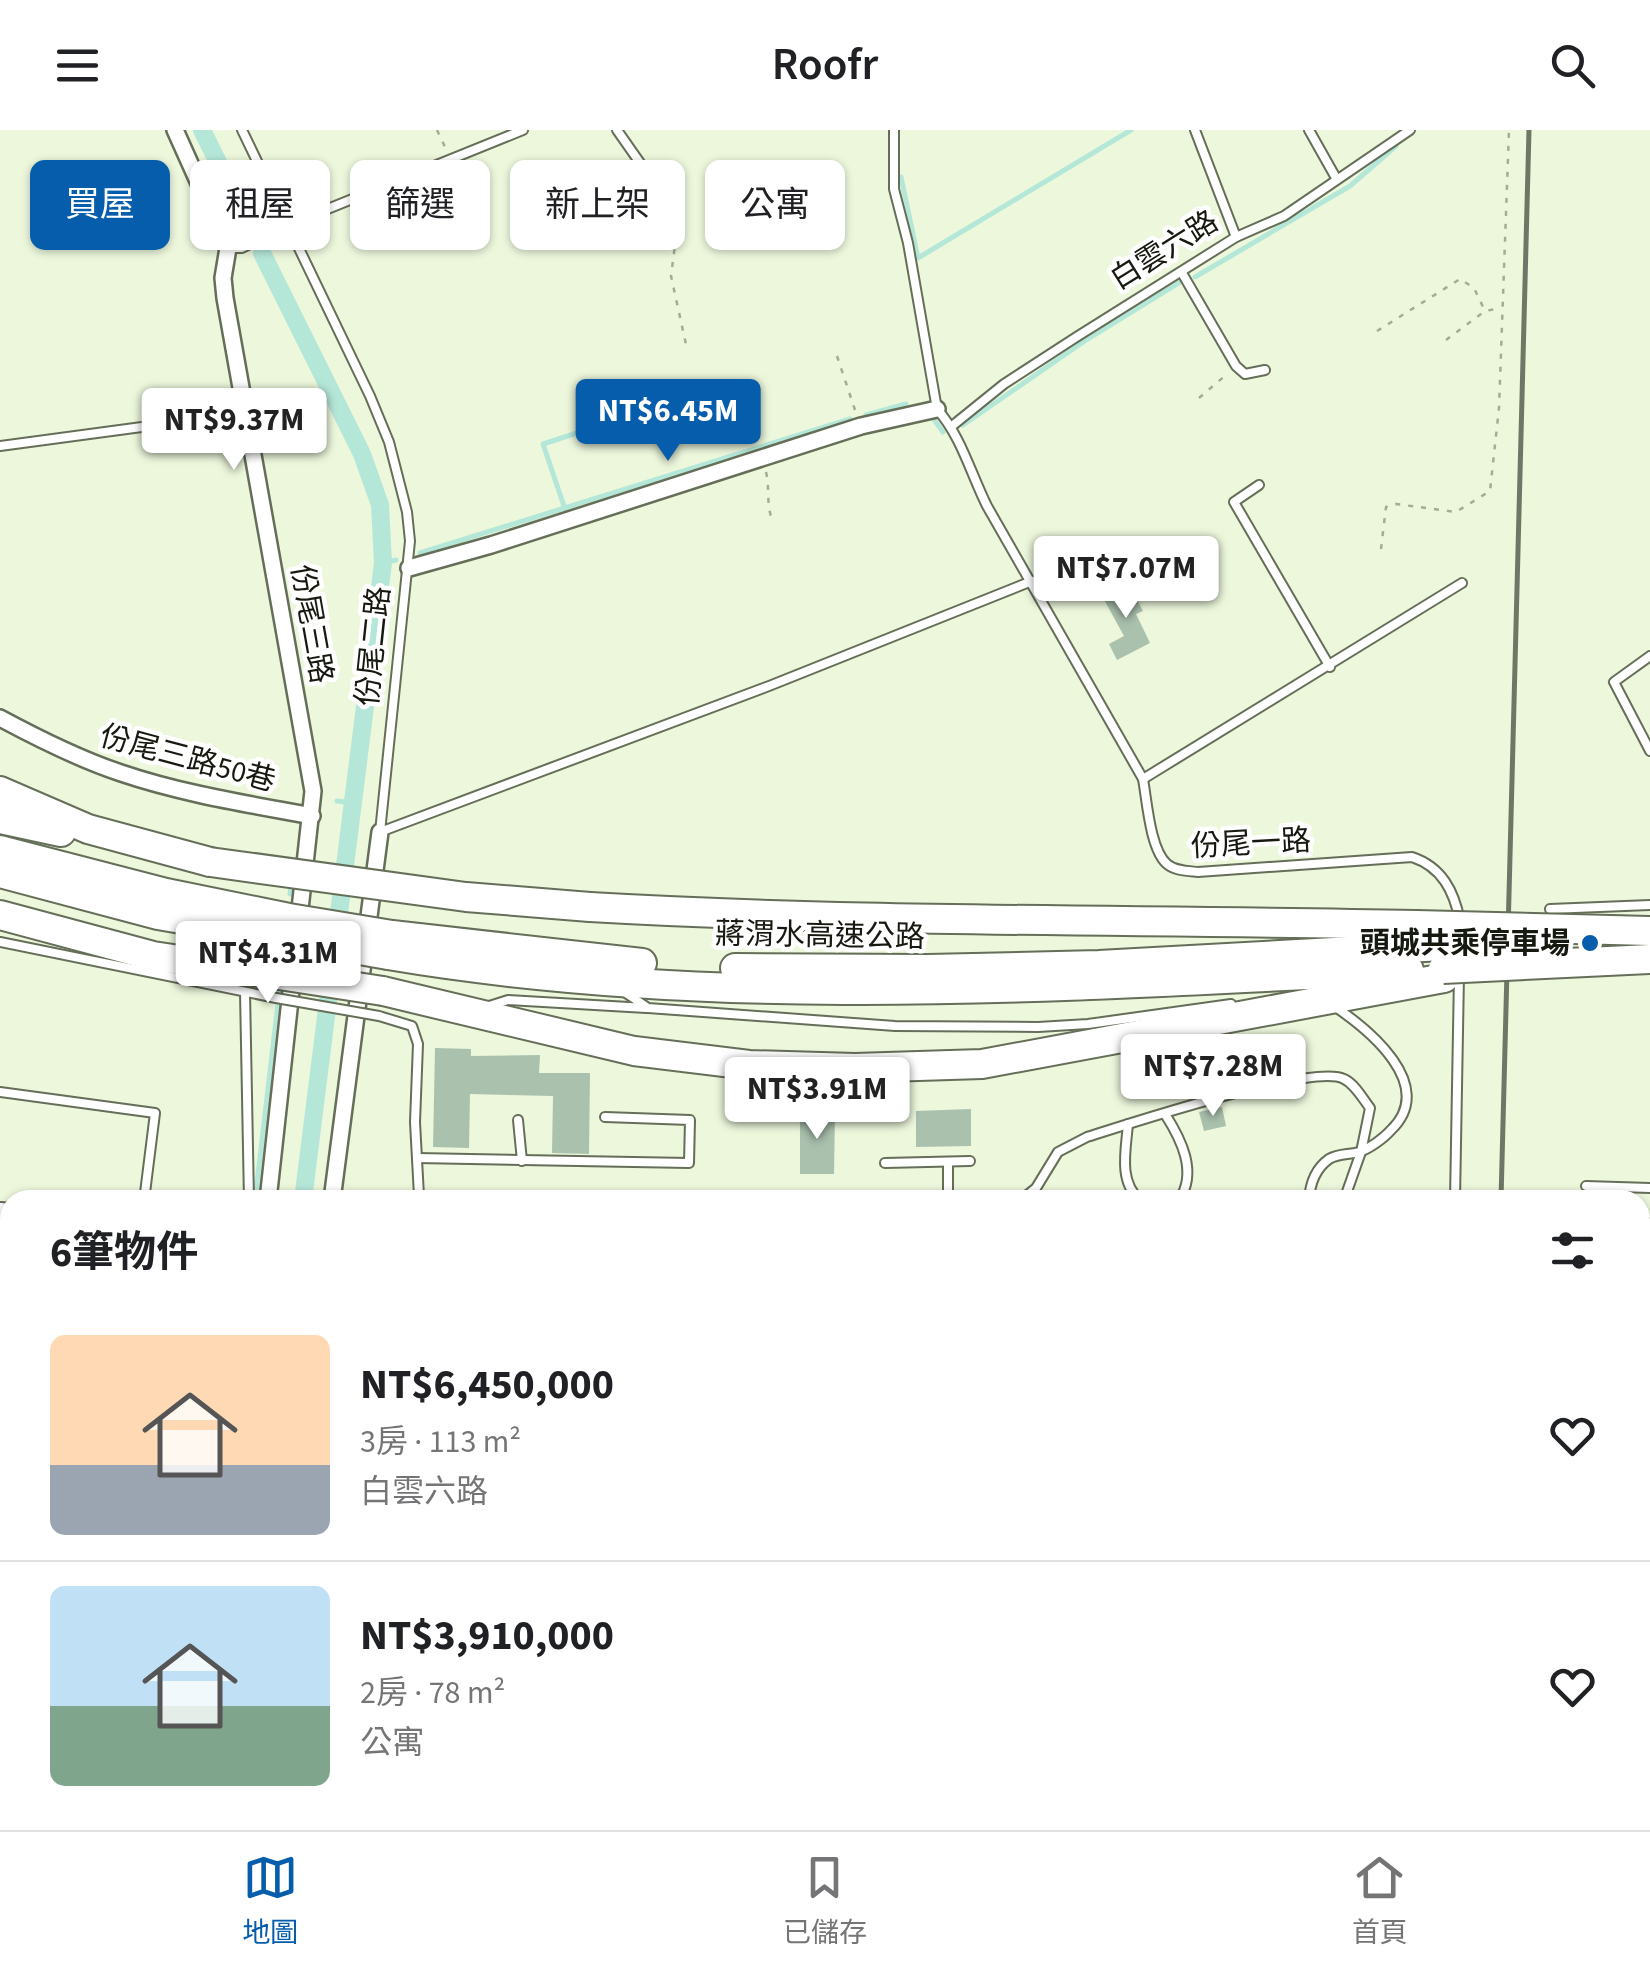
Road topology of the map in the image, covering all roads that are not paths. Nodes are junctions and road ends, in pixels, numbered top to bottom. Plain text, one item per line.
1 (175, 130) edge
2 (242, 130) edge
3 (523, 130) edge
4 (617, 130) edge
5 (894, 130) edge
6 (1196, 130) edge
7 (1309, 130) edge
8 (1410, 130) edge
9 (257, 160) edge
10 (638, 160) edge
11 (190, 163) edge
12 (1336, 178) junction
13 (330, 208) edge
14 (1236, 237) junction
15 (228, 250) edge
16 (300, 250) edge
17 (1182, 273) junction
18 (1265, 370) dead end
19 (937, 409) junction
20 (246, 413) junction
21 (952, 426) junction
22 (0, 446) edge
23 (1259, 486) dead end
24 (409, 568) junction
25 (1032, 580) junction
26 (1462, 583) dead end
27 (1650, 656) edge
28 (1330, 667) junction
29 (0, 718) edge
30 (1650, 751) edge
31 (1143, 779) junction
32 (0, 791) edge
33 (312, 816) junction
34 (0, 819) edge
35 (380, 832) junction
36 (0, 850) edge
37 (210, 862) junction
38 (0, 873) edge
39 (1650, 905) edge
40 (1550, 909) dead end
41 (0, 916) edge
42 (287, 927) junction
43 (1650, 932) edge
44 (0, 942) edge
45 (390, 945) junction
46 (1650, 958) edge
47 (1443, 964) junction
48 (607, 980) junction
49 (277, 986) junction
50 (244, 992) junction
51 (1254, 1001) dead end
52 (1326, 1001) junction
53 (381, 1004) junction
54 (1234, 1004) dead end
55 (648, 1008) junction
56 (1288, 1008) junction
57 (472, 1011) junction
58 (0, 1092) edge
59 (1165, 1114) junction
60 (605, 1117) dead end
61 (518, 1120) dead end
62 (1128, 1124) junction
63 (1361, 1152) junction
64 (417, 1158) junction
65 (970, 1160) dead end
66 (522, 1161) junction
67 (948, 1162) junction
68 (885, 1163) dead end
69 (1586, 1186) dead end
70 (1348, 1188) joint
71 (1650, 1188) edge
72 (145, 1190) edge
73 (249, 1190) edge
74 (269, 1190) edge
75 (333, 1190) edge
76 (417, 1190) edge
77 (948, 1190) edge
78 (1034, 1190) edge
79 (1131, 1190) edge
80 (1182, 1190) edge
81 (1310, 1190) edge
82 (1346, 1190) edge
83 (1455, 1190) edge

1 - 11 street, 份尾三路
2 - 9 lane, 份尾二路
3 - 13 lane
4 - 10 lane
5 - 19 lane
6 - 14 lane
7 - 12 lane
8 - 12 lane, 白雲六路
12 - 14 lane, 白雲六路
14 - 17 lane, 白雲六路
15 - 20 street, 份尾三路
16 - 24 lane, 份尾二路
17 - 18 lane
17 - 21 lane, 白雲六路
19 - 21 lane, 份尾一路
19 - 24 street
20 - 22 lane
20 - 33 street, 份尾三路
21 - 25 lane, 份尾一路
23 - 28 lane
24 - 35 lane, 份尾二路
25 - 31 lane, 份尾一路
25 - 35 lane
26 - 28 lane
27 - 30 lane
28 - 31 lane
29 - 33 street, 份尾三路50巷
31 - 83 lane, 份尾一路
32 - 37 highway
33 - 74 street, 份尾三路
34 - 37 highway
35 - 75 street, 份尾二路
36 - 42 highway, 蔣渭水高速公路
37 - 43 highway, bridge
38 - 42 highway, 蔣渭水高速公路
39 - 40 lane
41 - 49 highway
42 - 45 highway, 蔣渭水高速公路, bridge
43 - 47 highway, 蔣渭水高速公路, bridge
44 - 50 lane
45 - 47 highway, 蔣渭水高速公路
45 - 48 highway, 蔣渭水高速公路
46 - 47 highway, 蔣渭水高速公路, bridge
47 - 48 highway, 蔣渭水高速公路
47 - 52 highway
48 - 55 lane
49 - 50 lane
49 - 53 highway, bridge
50 - 73 lane
51 - 56 lane
52 - 56 highway
52 - 63 lane
53 - 57 highway
53 - 64 lane
54 - 55 lane
55 - 57 lane
56 - 57 highway
58 - 72 lane
59 - 62 lane
59 - 63 lane
59 - 80 lane
60 - 66 lane
61 - 66 lane
62 - 78 lane
62 - 79 lane
63 - 70 lane
63 - 81 lane
64 - 66 lane
64 - 76 lane
65 - 67 lane
67 - 68 lane
67 - 77 lane
69 - 71 lane
70 - 82 lane

